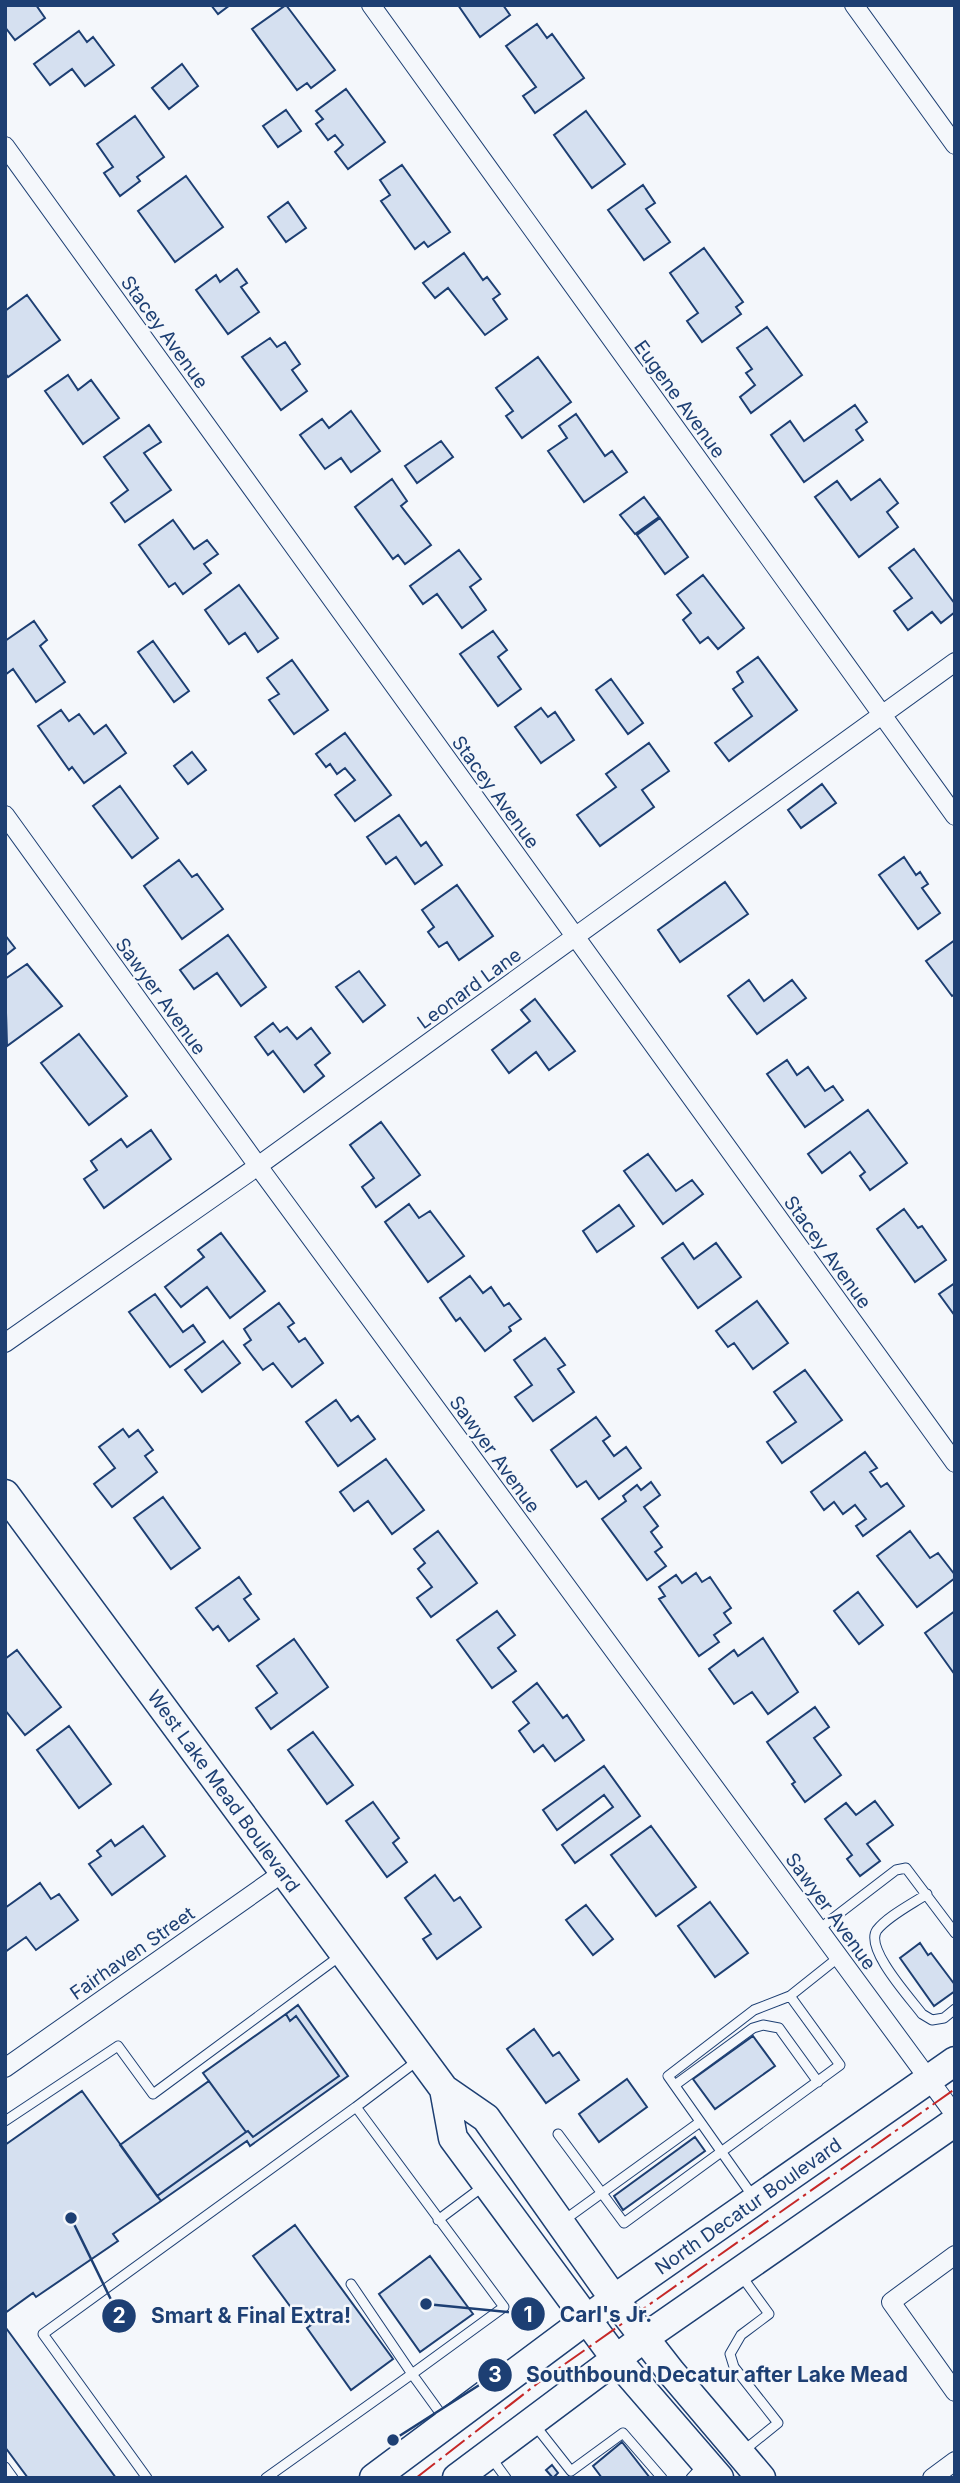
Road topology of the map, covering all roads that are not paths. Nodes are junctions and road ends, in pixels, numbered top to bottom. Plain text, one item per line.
1 (371, 5) edge
2 (854, 5) edge
3 (955, 145) edge
4 (5, 146) edge
5 (955, 662) edge
6 (882, 715) junction
7 (5, 815) edge
8 (955, 816) edge
9 (575, 937) junction
10 (258, 1166) junction
11 (5, 1343) edge
12 (955, 1463) edge
13 (5, 1494) edge
14 (284, 1872) junction
15 (927, 1894) junction
16 (818, 1929) junction
17 (955, 1933) edge
18 (344, 1953) junction
19 (839, 1957) junction
20 (790, 1996) junction
21 (955, 2010) edge
22 (421, 2059) junction
23 (955, 2061) edge
24 (5, 2068) edge
25 (929, 2079) junction
26 (818, 2082) junction
27 (674, 2085) junction
28 (444, 2089) junction
29 (356, 2107) junction
30 (955, 2115) edge
31 (5, 2121) edge
32 (700, 2122) junction
33 (955, 2122) edge
34 (558, 2134) dead end
35 (722, 2152) junction
36 (688, 2162) dead end
37 (695, 2172) junction
38 (670, 2176) dead end
39 (486, 2184) junction
40 (677, 2185) junction
41 (654, 2187) dead end
42 (602, 2193) junction
43 (661, 2196) junction
44 (639, 2198) dead end
45 (756, 2201) junction
46 (646, 2207) junction
47 (438, 2220) junction
48 (560, 2223) junction
49 (955, 2255) edge
50 (739, 2273) junction
51 (351, 2284) dead end
52 (614, 2299) junction
53 (586, 2320) junction
54 (644, 2338) junction
55 (616, 2359) junction
56 (412, 2374) junction
57 (955, 2392) edge
58 (532, 2422) junction
59 (447, 2423) junction
60 (489, 2454) junction
61 (740, 2454) junction
62 (955, 2461) edge
63 (5, 2467) edge
64 (705, 2473) edge
65 (574, 2474) edge
66 (13, 2478) edge
67 (147, 2478) edge
68 (266, 2478) edge
69 (374, 2478) edge
70 (457, 2478) edge
71 (506, 2478) edge
72 (662, 2478) edge
73 (761, 2478) edge
74 (932, 2478) edge

1 - 6 street, Eugene Avenue
2 - 3 street
4 - 9 street, Stacey Avenue
5 - 6 street, Leonard Lane
6 - 8 street, Eugene Avenue
6 - 9 street, Leonard Lane
7 - 10 street, Sawyer Avenue
9 - 10 street, Leonard Lane
9 - 12 street, Stacey Avenue
10 - 11 street, Leonard Lane
10 - 16 street, Sawyer Avenue
13 - 14 main road, West Lake Mead Boulevard
14 - 18 main road, West Lake Mead Boulevard
14 - 24 street, Fairhaven Street
15 - 16 lane
15 - 17 lane
15 - 21 lane
16 - 19 street, Sawyer Avenue
18 - 22 main road, West Lake Mead Boulevard
18 - 31 lane
19 - 20 lane
19 - 25 street, Sawyer Avenue
20 - 26 lane
20 - 27 lane
22 - 28 main road, West Lake Mead Boulevard
22 - 29 lane
23 - 25 main road, North Decatur Boulevard
25 - 30 street, Sawyer Avenue
25 - 45 main road, North Decatur Boulevard
26 - 27 lane
26 - 35 lane
27 - 32 lane
28 - 39 main road, West Lake Mead Boulevard
28 - 48 main road, West Lake Mead Boulevard
29 - 47 lane
29 - 67 lane
32 - 35 lane
32 - 42 lane
33 - 50 main road
34 - 42 lane
35 - 37 lane
35 - 45 lane
36 - 37 lane
37 - 40 lane
38 - 40 lane
39 - 47 lane
39 - 53 main road, West Lake Mead Boulevard
40 - 43 lane
41 - 43 lane
42 - 46 lane
42 - 48 lane
43 - 46 lane
44 - 46 lane
45 - 52 main road, North Decatur Boulevard
47 - 56 lane
48 - 52 main road, West Lake Mead Boulevard
49 - 57 street
50 - 54 main road
50 - 61 lane
51 - 56 lane
52 - 53 main road, North Decatur Boulevard
52 - 54 main road, West Lake Mead Boulevard
53 - 55 main road, West Lake Mead Boulevard
53 - 59 main road, North Decatur Boulevard
54 - 55 main road
54 - 61 main road, West Lake Mead Boulevard
55 - 58 main road
55 - 64 main road, West Lake Mead Boulevard
56 - 59 lane
56 - 68 lane
58 - 60 main road
58 - 65 lane
59 - 69 main road, North Decatur Boulevard
60 - 70 main road
60 - 71 lane
61 - 73 main road, West Lake Mead Boulevard
62 - 74 street
63 - 66 lane
65 - 72 lane

